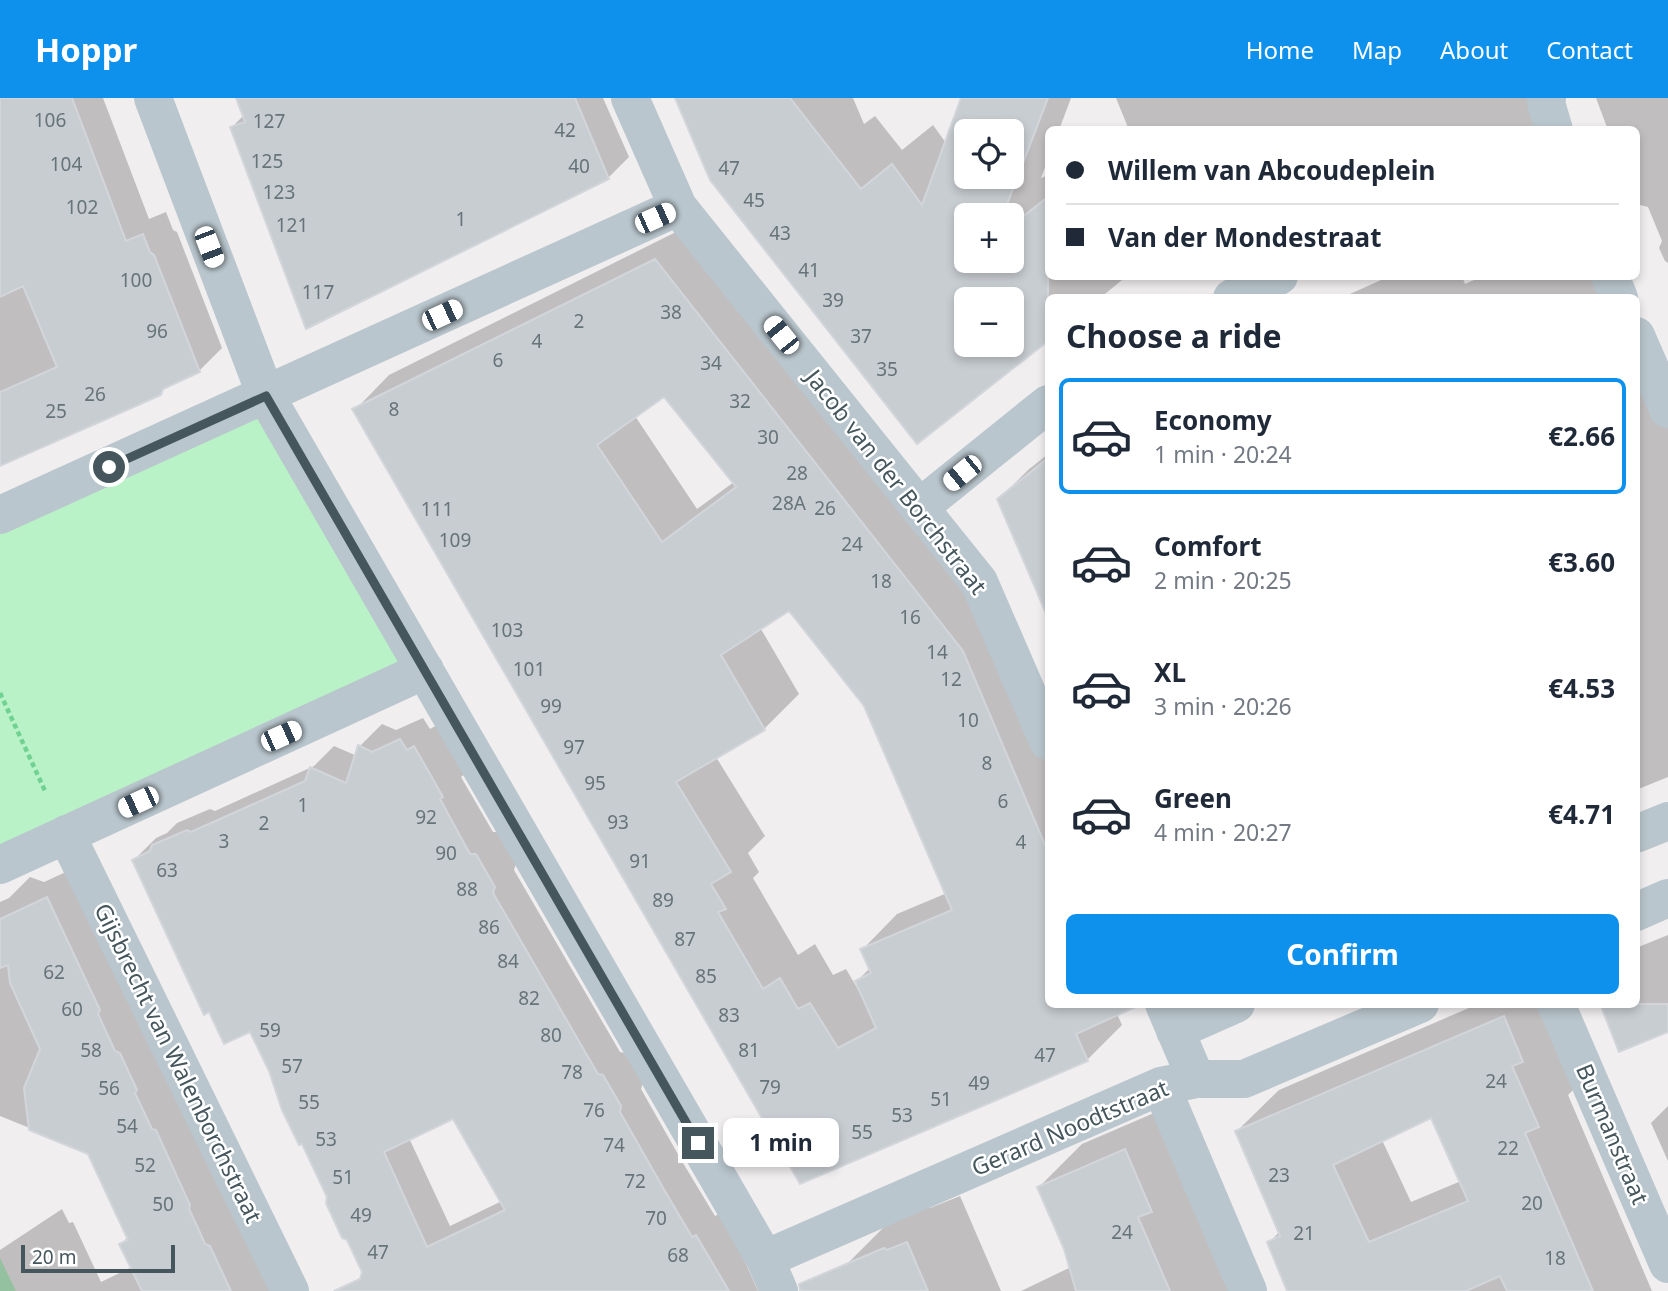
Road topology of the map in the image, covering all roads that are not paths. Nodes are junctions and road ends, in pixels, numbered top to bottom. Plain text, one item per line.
1 (153, 98) edge
2 (630, 98) edge
3 (1547, 98) edge
4 (1553, 126) edge
5 (678, 207) junction
6 (1270, 280) edge
7 (1241, 294) edge
8 (1640, 346) edge
9 (266, 396) junction
10 (1045, 406) edge
11 (1668, 410) edge
12 (920, 507) junction
13 (0, 515) edge
14 (425, 670) junction
15 (1045, 734) edge
16 (1668, 821) edge
17 (1640, 832) edge
18 (66, 834) junction
19 (0, 865) edge
20 (1668, 898) edge
21 (1640, 910) edge
22 (1217, 1008) edge
23 (1410, 1008) edge
24 (1558, 1008) edge
25 (1169, 1018) edge
26 (1178, 1082) junction
27 (1668, 1264) edge
28 (772, 1275) edge
29 (290, 1291) edge
30 (1248, 1291) edge

1 - 9 street
2 - 5 street, Jacob van der Borchstraat
3 - 4 street
5 - 9 street
5 - 12 street, Jacob van der Borchstraat
6 - 7 street
8 - 11 street
9 - 13 street
9 - 14 street
10 - 12 street
12 - 15 street, Jacob van der Borchstraat
14 - 18 street
14 - 28 street
16 - 17 street
18 - 19 street
18 - 29 street, Gijsbrecht van Walenborchstraat
20 - 21 street
22 - 25 street
23 - 26 street, Gerard Noodtstraat
24 - 27 street, Burmanstraat
25 - 26 street
26 - 28 street, Gerard Noodtstraat
26 - 30 street

